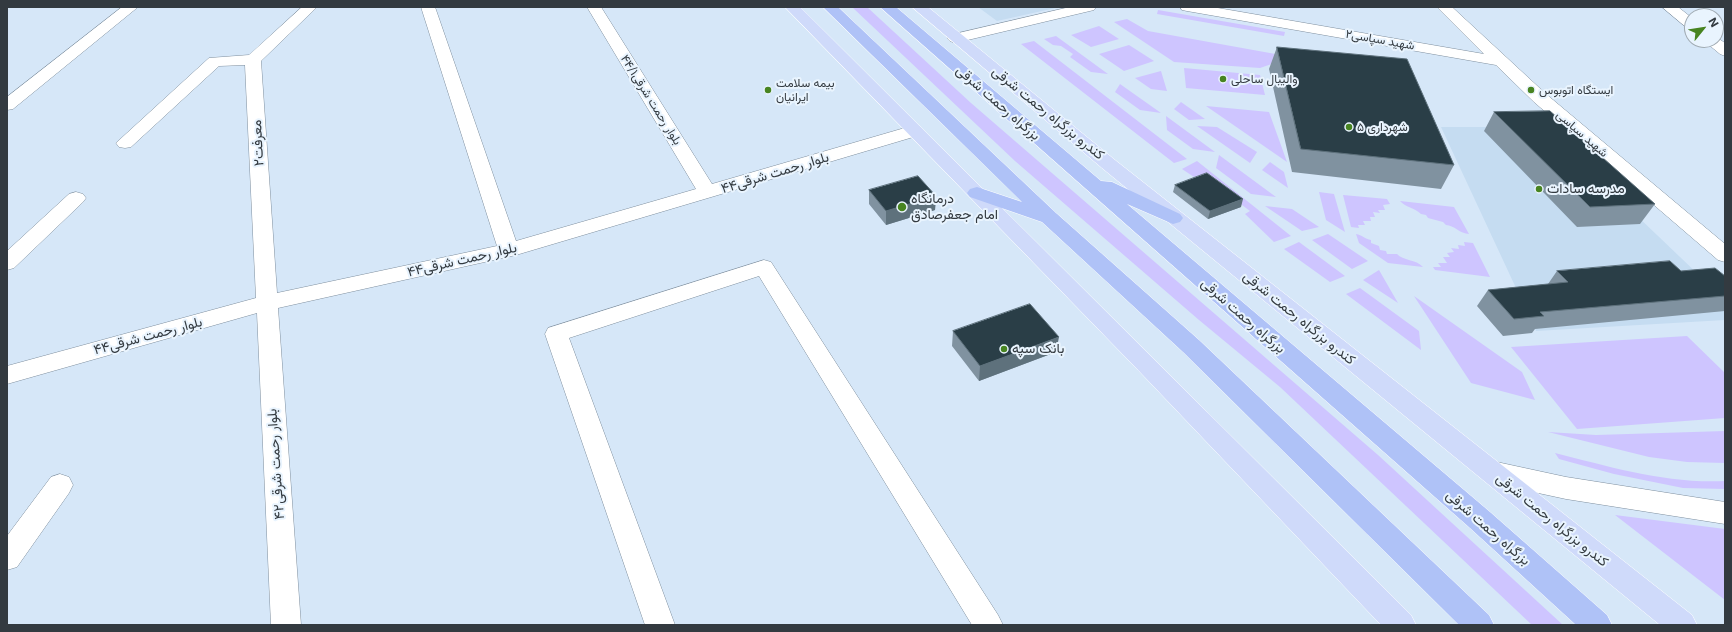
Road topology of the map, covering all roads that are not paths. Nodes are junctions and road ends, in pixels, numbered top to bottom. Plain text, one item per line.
1 (131, 7) edge
2 (310, 7) edge
3 (428, 7) edge
4 (594, 7) edge
5 (792, 7) edge
6 (830, 7) edge
7 (887, 7) edge
8 (919, 7) edge
9 (1089, 7) edge
10 (1187, 7) edge
11 (1250, 7) edge
12 (1444, 7) edge
13 (1669, 7) edge
14 (1684, 19) edge
15 (1261, 20) junction
16 (955, 38) junction
17 (253, 60) junction
18 (1500, 61) junction
19 (7, 104) edge
20 (914, 131) junction
21 (125, 144) dead end
22 (1082, 175) junction
23 (708, 193) junction
24 (977, 193) junction
25 (76, 198) dead end
26 (1049, 218) junction
27 (1173, 218) junction
28 (509, 250) junction
29 (1725, 255) edge
30 (7, 263) edge
31 (266, 303) junction
32 (7, 375) edge
33 (1492, 472) junction
34 (60, 485) dead end
35 (1725, 513) edge
36 (7, 558) edge
37 (286, 625) edge
38 (660, 625) edge
39 (988, 625) edge
40 (1401, 625) edge
41 (1479, 625) edge
42 (1598, 625) edge
43 (1682, 625) edge

1 - 19 street
2 - 17 street
3 - 28 street
4 - 23 street, بلوار رحمت شرقی۴۴/۱
5 - 20 main road
6 - 26 highway
7 - 22 highway, بزرگراه رحمت شرقی
8 - 16 main road, کندرو بزرگراه رحمت شرقی
9 - 16 street
10 - 15 street, شهید سپاسی۲
11 - 15 street
12 - 18 street, شهید سپاسی
13 - 14 street
15 - 18 street, شهید سپاسی۲
16 - 27 main road, کندرو بزرگراه رحمت شرقی
17 - 21 street
17 - 31 street, معرفت۲
18 - 29 street, شهید سپاسی
20 - 23 street, ۴۴بلوار رحمت شرقی
20 - 24 main road
22 - 27 highway
22 - 42 highway, بزرگراه رحمت شرقی
23 - 28 street, ۴۴بلوار رحمت شرقی
24 - 26 highway
24 - 40 main road
25 - 30 street
26 - 41 highway
27 - 33 main road, کندرو بزرگراه رحمت شرقی
28 - 31 street, ۴۴بلوار رحمت شرقی
31 - 32 street, ۴۴بلوار رحمت شرقی
31 - 37 street, بلوار رحمت شرقی۴۲
33 - 35 street
33 - 43 main road, کندرو بزرگراه رحمت شرقی
34 - 36 street
38 - 39 street

